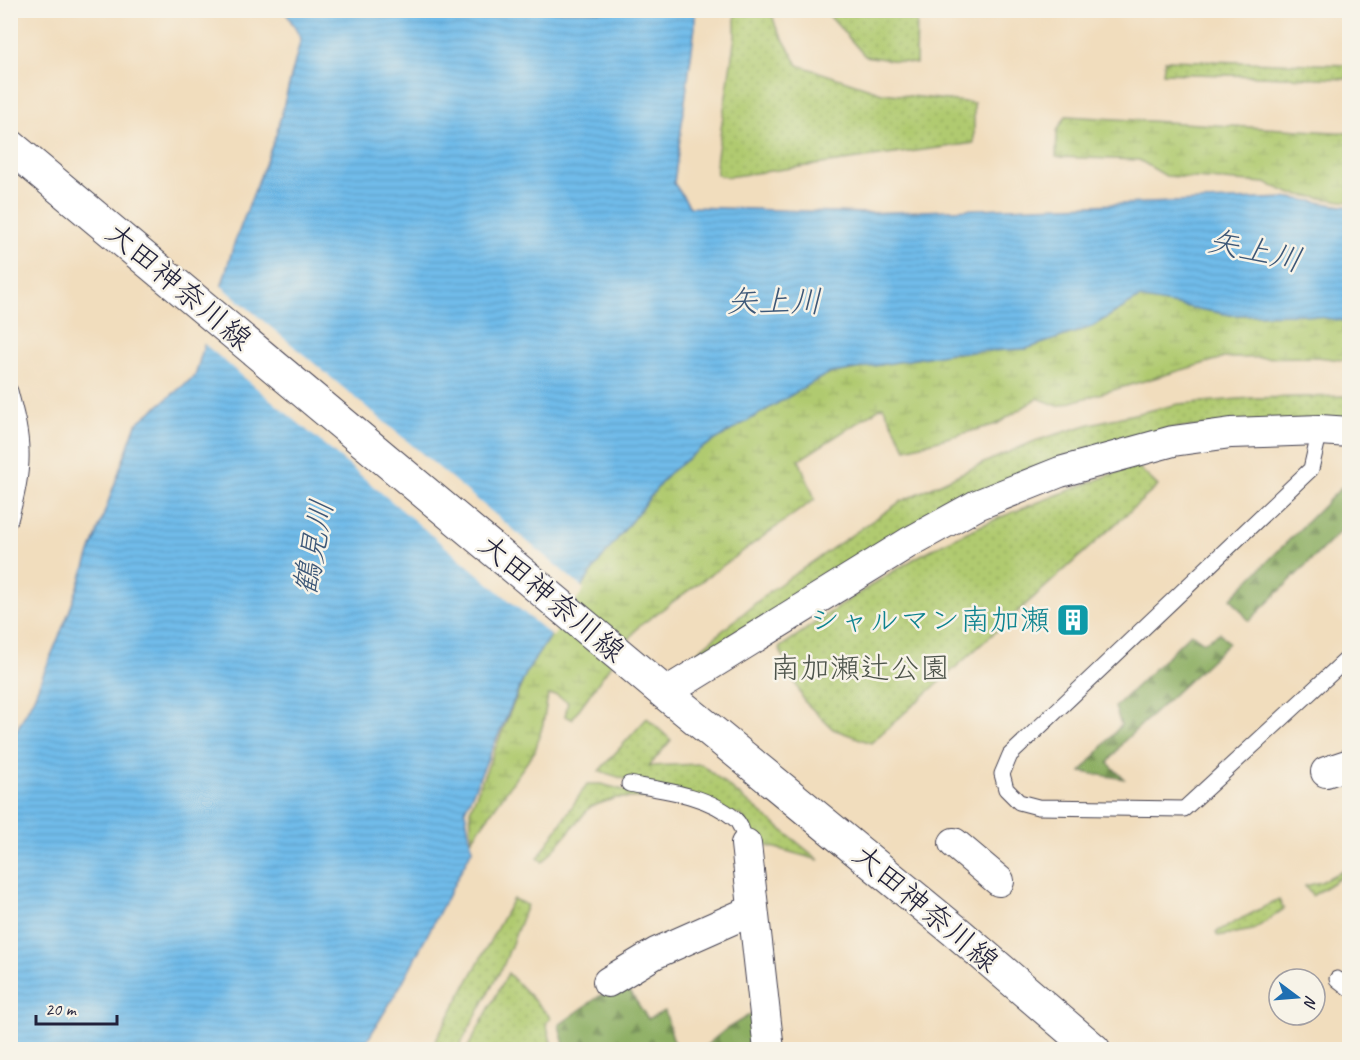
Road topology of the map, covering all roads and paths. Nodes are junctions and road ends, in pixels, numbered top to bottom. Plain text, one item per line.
1 (18, 152) edge
2 (10, 391) edge
3 (1320, 430) junction
4 (1350, 432) edge
5 (10, 520) edge
6 (1350, 656) edge
7 (656, 686) junction
8 (629, 784) dead end
9 (954, 843) dead end
10 (746, 844) joint
11 (999, 881) dead end
12 (753, 910) junction
13 (1337, 979) dead end
14 (608, 982) dead end
15 (1350, 989) edge
16 (770, 1050) edge
17 (1094, 1050) edge

1 - 7 main road, 大田神奈川線
2 - 5 lane
3 - 4 street
3 - 6 lane
3 - 7 street
7 - 17 main road, 大田神奈川線
8 - 10 lane
9 - 11 street
10 - 12 street
12 - 14 street
12 - 16 street
13 - 15 lane

